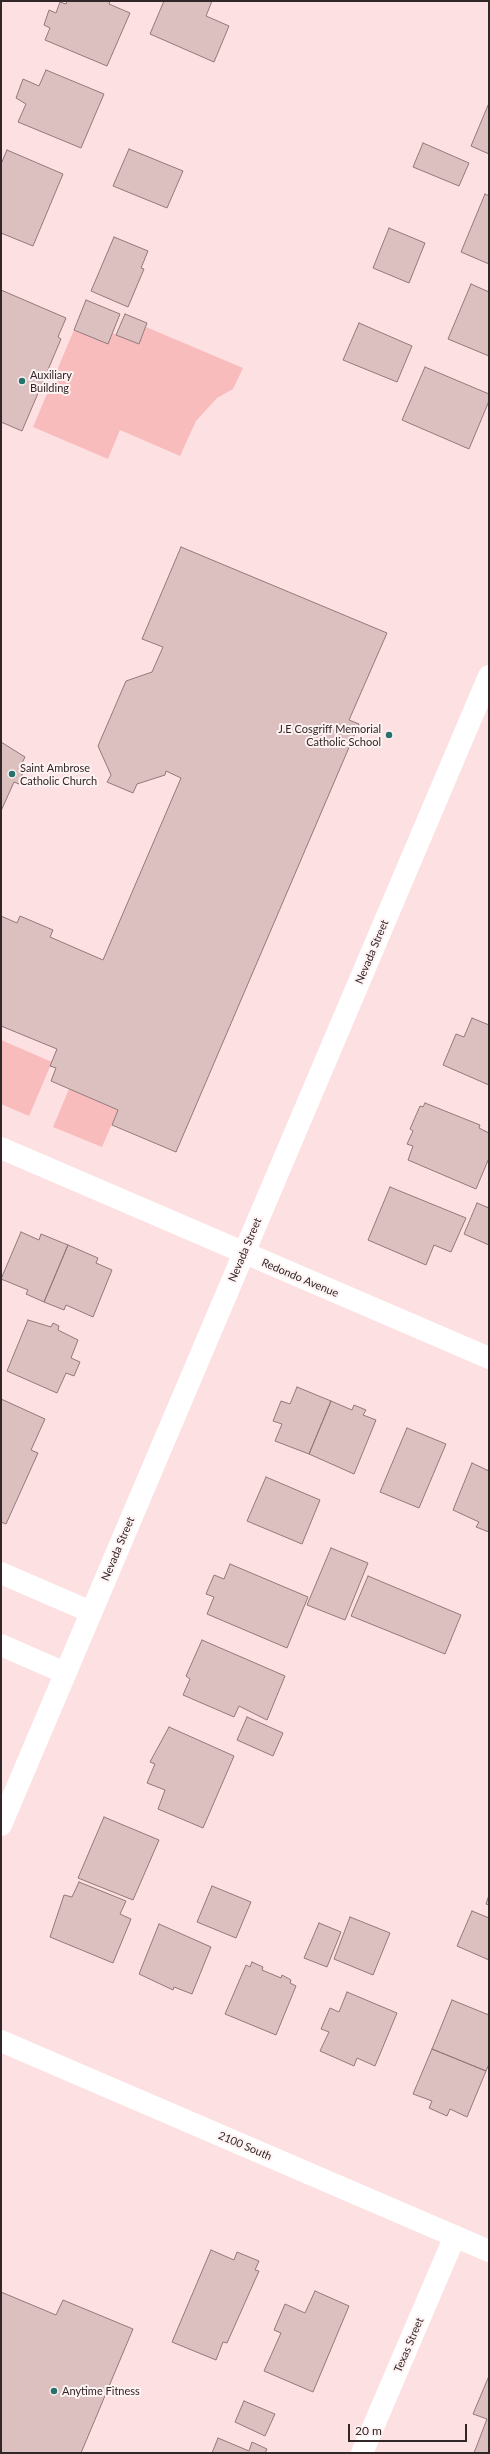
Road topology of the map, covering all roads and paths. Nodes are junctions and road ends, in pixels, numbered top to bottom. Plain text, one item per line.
1 (489, 676) edge
2 (1, 1148) edge
3 (244, 1253) junction
4 (489, 1358) edge
5 (1, 1573) edge
6 (91, 1612) junction
7 (1, 1645) edge
8 (65, 1673) junction
9 (1, 1825) edge
10 (1, 2041) edge
11 (455, 2236) junction
12 (489, 2251) edge
13 (362, 2453) edge

1 - 3 street, Nevada Street
2 - 3 street, Redondo Avenue
3 - 4 street, Redondo Avenue
3 - 6 street, Nevada Street
5 - 6 street
6 - 8 street, Nevada Street
7 - 8 street
8 - 9 street, Nevada Street
10 - 11 street, 2100 South
11 - 12 street, 2100 South
11 - 13 street, Texas Street

